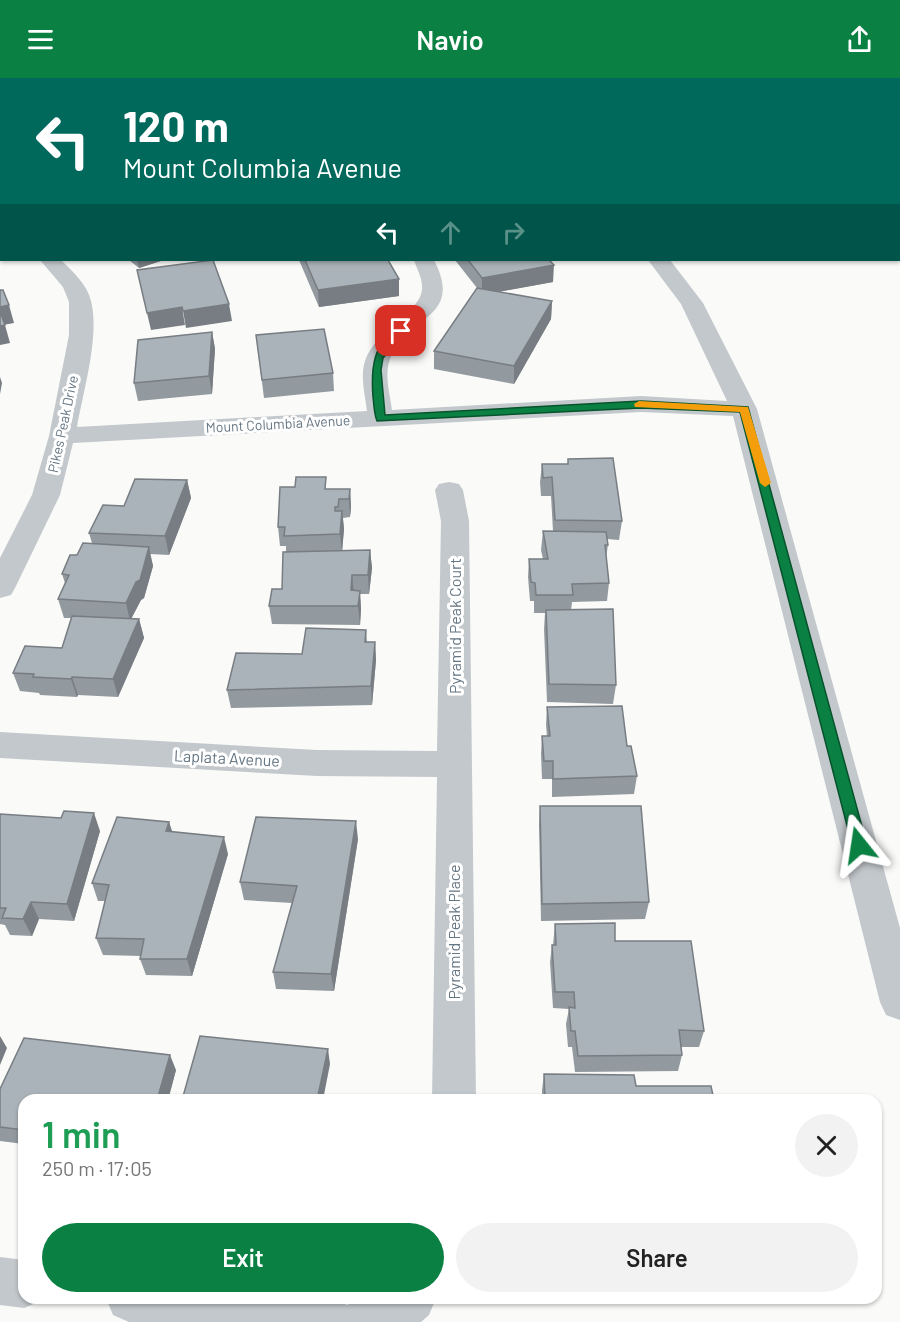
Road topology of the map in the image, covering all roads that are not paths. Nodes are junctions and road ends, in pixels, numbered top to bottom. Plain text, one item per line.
1 (51, 261) edge
2 (425, 261) edge
3 (661, 261) edge
4 (744, 409) junction
5 (380, 419) junction
6 (62, 436) junction
7 (449, 490) dead end
8 (0, 588) edge
9 (0, 745) edge
10 (455, 764) junction
11 (900, 1002) edge
12 (454, 1094) edge
13 (0, 1281) edge
14 (18, 1283) edge
15 (180, 1304) edge
16 (405, 1304) edge
17 (330, 1322) edge
18 (364, 1322) edge

1 - 6 street, Pikes Peak Drive
2 - 5 street
3 - 4 street
4 - 5 street, Mount Columbia Avenue
4 - 11 street
5 - 6 street, Mount Columbia Avenue
6 - 8 street, Pikes Peak Drive
7 - 10 street, Pyramid Peak Court
9 - 10 street, Laplata Avenue
10 - 12 street, Pyramid Peak Place
13 - 14 street
15 - 17 street
16 - 18 street

